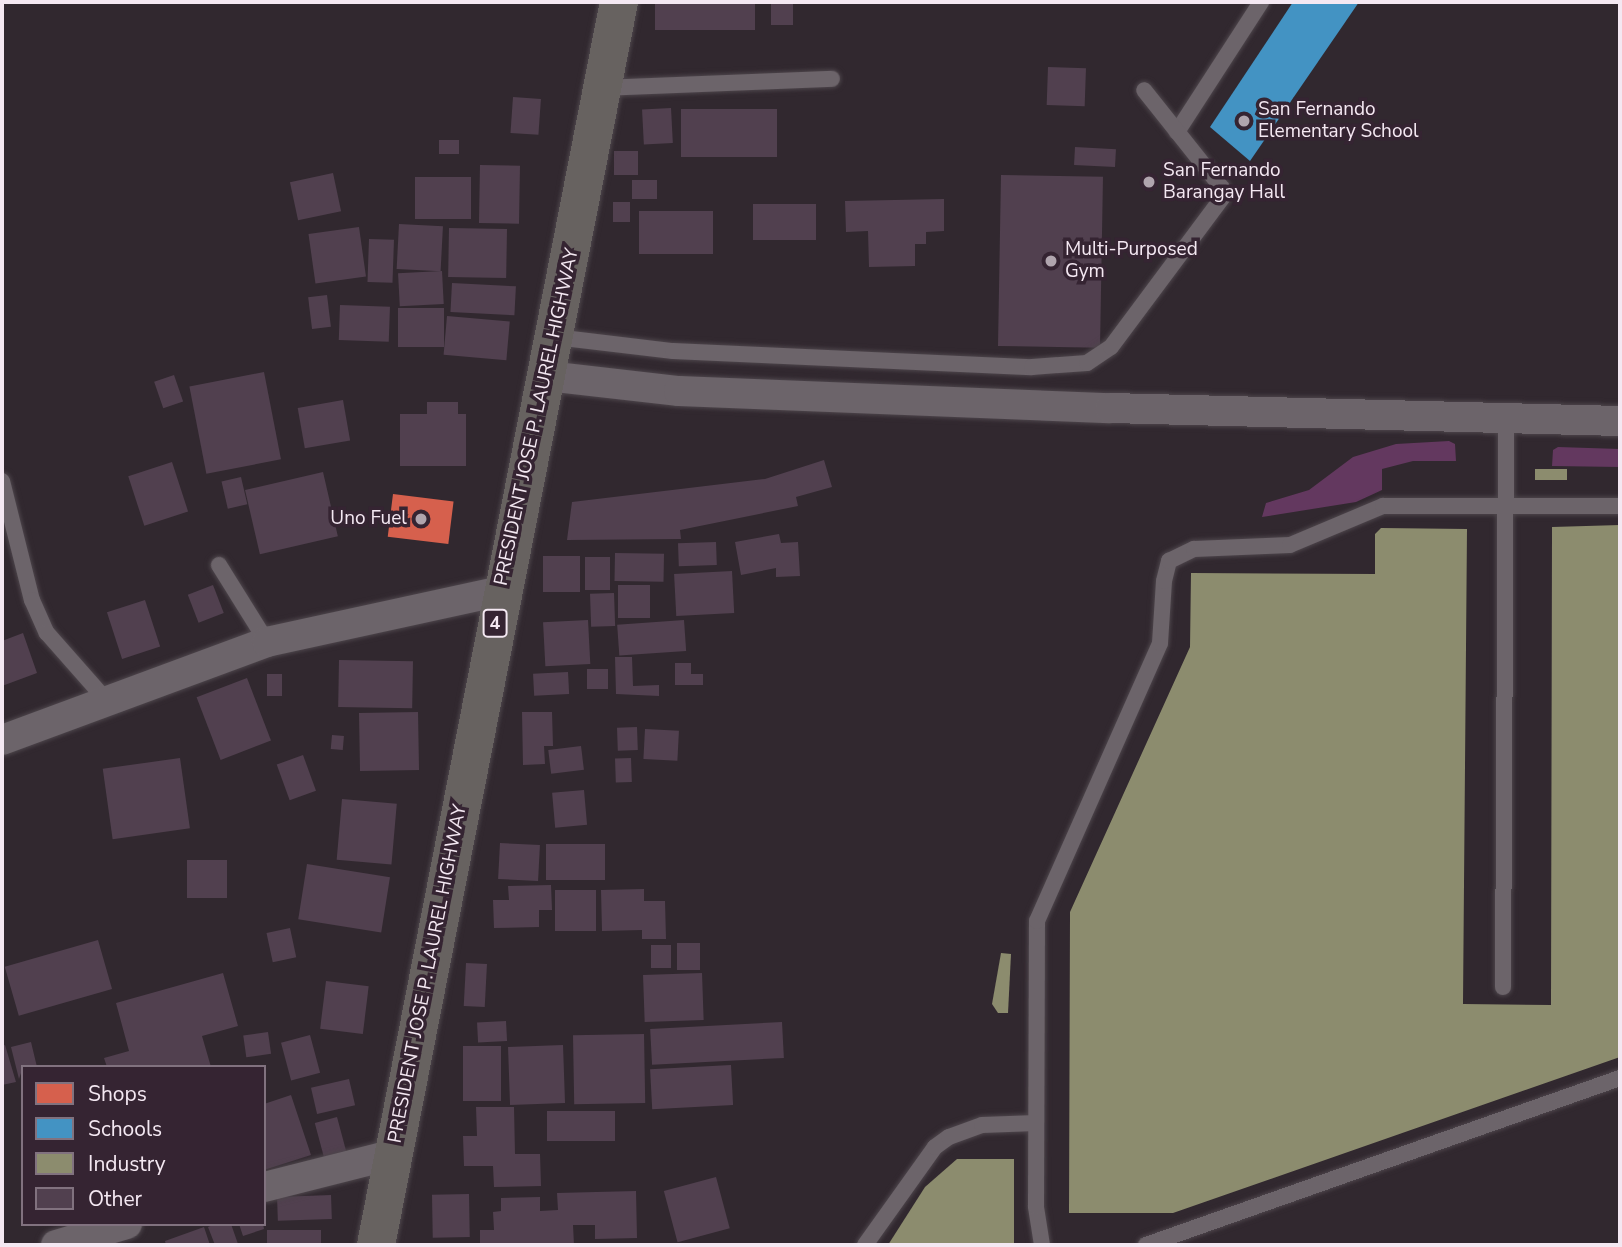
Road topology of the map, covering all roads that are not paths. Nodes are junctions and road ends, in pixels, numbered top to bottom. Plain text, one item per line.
1 (620, 2) edge
2 (1261, 2) edge
3 (832, 79) dead end
4 (603, 88) junction
5 (1144, 90) dead end
6 (1177, 132) junction
7 (555, 337) junction
8 (547, 376) junction
9 (1506, 416) junction
10 (1620, 421) edge
11 (2, 481) edge
12 (1506, 506) junction
13 (1620, 506) edge
14 (219, 565) dead end
15 (501, 591) junction
16 (267, 642) junction
17 (107, 701) junction
18 (2, 740) edge
19 (1503, 987) dead end
20 (1620, 1078) edge
21 (1036, 1123) junction
22 (394, 1154) junction
23 (266, 1186) edge
24 (120, 1226) edge
25 (56, 1245) edge
26 (376, 1245) edge
27 (864, 1245) edge
28 (1042, 1245) edge
29 (1146, 1245) edge

1 - 4 highway, PRESIDENT JOSE P. LAUREL HIGHWAY / 4
2 - 6 lane
3 - 4 lane
4 - 7 highway, PRESIDENT JOSE P. LAUREL HIGHWAY / 4
5 - 6 lane
6 - 7 lane
7 - 8 highway, PRESIDENT JOSE P. LAUREL HIGHWAY / 4
8 - 9 street
8 - 15 highway, PRESIDENT JOSE P. LAUREL HIGHWAY / 4
9 - 10 street
9 - 12 lane
11 - 17 lane
12 - 13 lane
12 - 19 lane
12 - 21 lane
14 - 16 lane
15 - 16 street
15 - 22 highway, PRESIDENT JOSE P. LAUREL HIGHWAY / 4
16 - 17 street
17 - 18 street
20 - 29 lane
21 - 27 lane
21 - 28 lane
22 - 23 street
22 - 26 highway, PRESIDENT JOSE P. LAUREL HIGHWAY / 4
24 - 25 street

